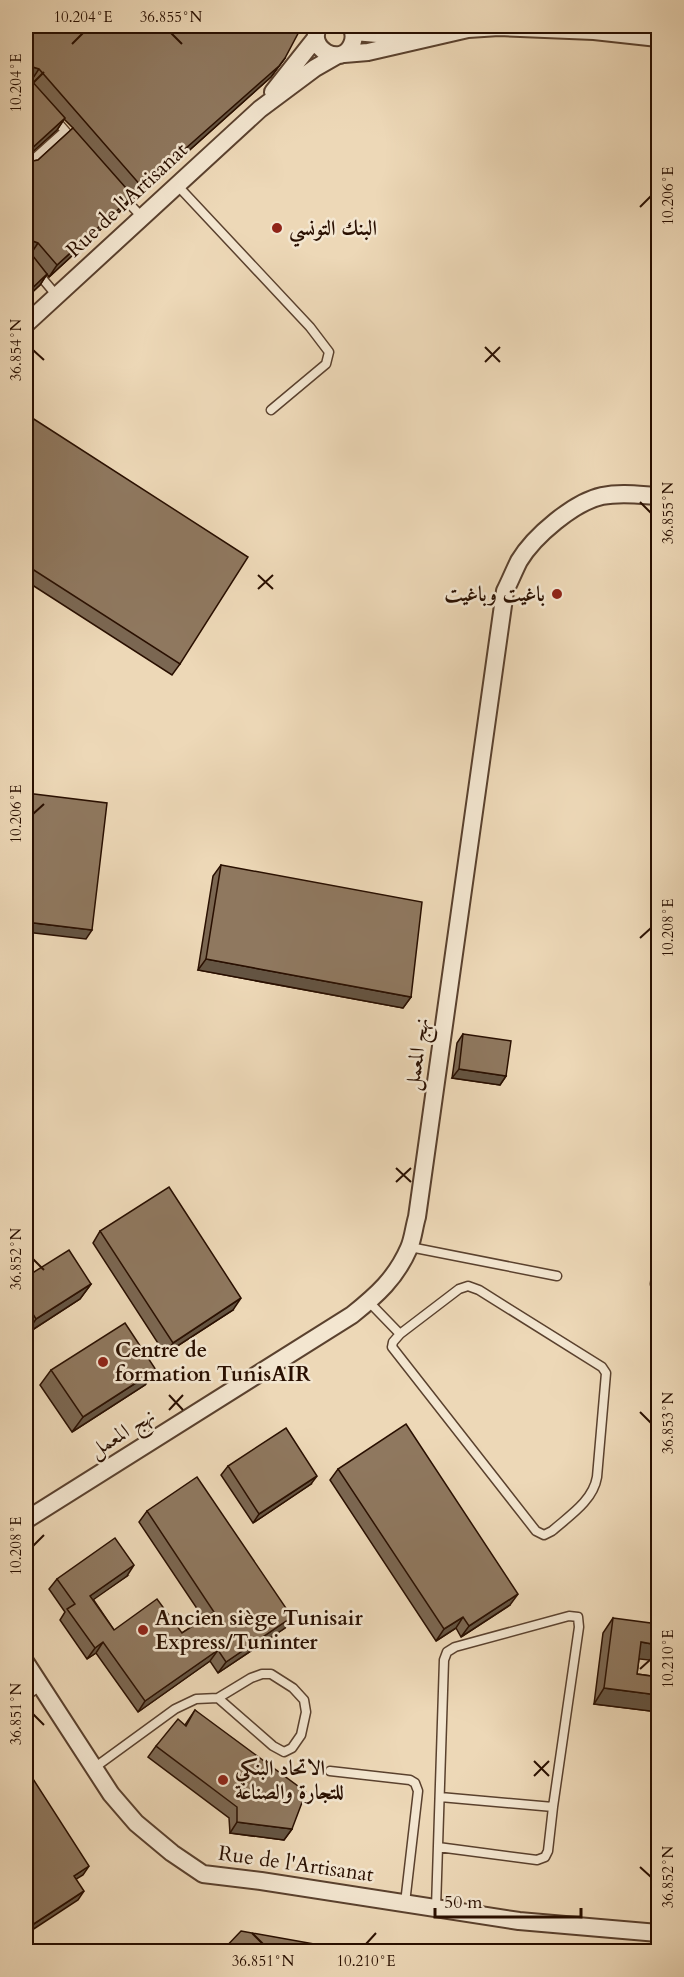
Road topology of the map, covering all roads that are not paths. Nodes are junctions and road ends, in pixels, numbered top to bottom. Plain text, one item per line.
1 (353, 29) edge
2 (317, 30) edge
3 (432, 38) junction
4 (658, 39) edge
5 (340, 55) junction
6 (45, 108) edge
7 (260, 109) junction
8 (65, 131) junction
9 (80, 148) edge
10 (26, 166) edge
11 (177, 185) junction
12 (115, 189) edge
13 (142, 217) junction
14 (26, 259) edge
15 (57, 296) junction
16 (26, 324) edge
17 (271, 410) dead end
18 (658, 496) edge
19 (410, 1247) junction
20 (658, 1264) edge
21 (557, 1275) dead end
22 (655, 1284) dead end
23 (369, 1302) junction
24 (400, 1334) junction
25 (26, 1520) edge
26 (26, 1663) edge
27 (40, 1686) junction
28 (26, 1695) edge
29 (218, 1698) junction
30 (94, 1768) junction
31 (330, 1771) dead end
32 (440, 1797) junction
33 (553, 1807) junction
34 (438, 1847) junction
35 (405, 1903) junction
36 (436, 1908) junction
37 (658, 1933) edge

1 - 3 street, Rue de l'Artisanat
1 - 5 street
2 - 5 street
2 - 7 street, Rue de l'Artisanat
3 - 4 street, Rue de l'Artisanat
3 - 5 street, Rue de l'Artisanat
5 - 7 street, Rue de l'Artisanat
6 - 8 lane
7 - 11 street, Rue de l'Artisanat
8 - 9 lane
8 - 10 lane
11 - 13 street, Rue de l'Artisanat
11 - 17 lane
12 - 13 lane
13 - 15 street, Rue de l'Artisanat
14 - 15 lane
15 - 16 street, Rue de l'Artisanat
18 - 19 street, نهج المعمل
19 - 21 lane
19 - 23 street, نهج المعمل
20 - 22 lane
23 - 24 lane
23 - 25 street, نهج المعمل
24 - 24 lane
26 - 27 street, Rue de l'Artisanat
27 - 28 lane
27 - 30 street, Rue de l'Artisanat
29 - 29 lane
29 - 30 lane
30 - 35 street, Rue de l'Artisanat
31 - 35 lane
32 - 33 lane
32 - 33 lane
32 - 34 lane
33 - 34 lane
34 - 36 lane
35 - 36 street, Rue de l'Artisanat
36 - 37 street, Rue de l'Artisanat

